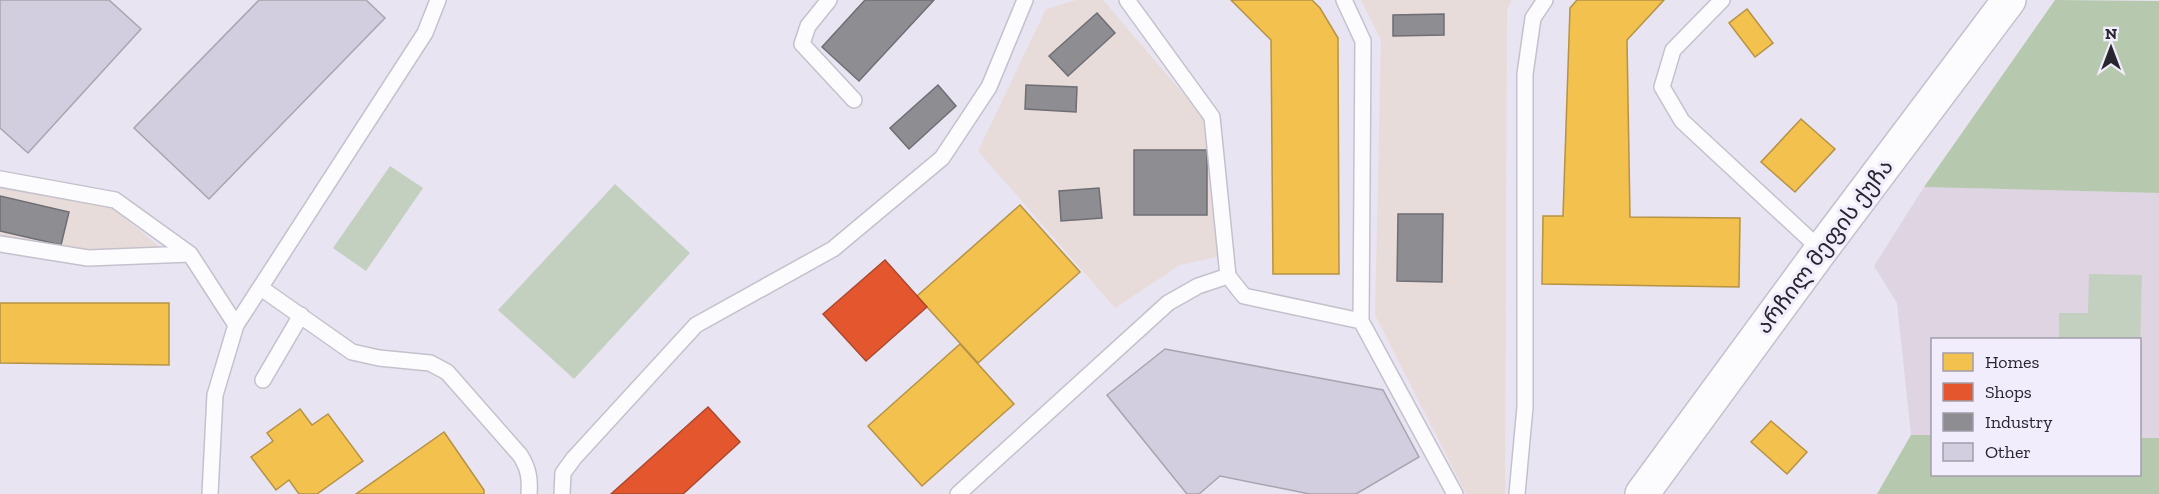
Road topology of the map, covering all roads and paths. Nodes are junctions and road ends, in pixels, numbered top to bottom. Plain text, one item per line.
1 (438, 0) edge
2 (830, 0) edge
3 (1025, 0) edge
4 (1127, 0) edge
5 (1344, 0) edge
6 (1545, 0) edge
7 (1722, 0) edge
8 (2009, 0) edge
9 (854, 100) dead end
10 (0, 179) edge
11 (0, 244) edge
12 (1821, 250) junction
13 (190, 254) junction
14 (1228, 276) junction
15 (261, 288) junction
16 (301, 315) junction
17 (1361, 321) junction
18 (236, 325) junction
19 (263, 380) dead end
20 (210, 494) edge
21 (529, 494) edge
22 (562, 494) edge
23 (958, 494) edge
24 (1455, 494) edge
25 (1517, 494) edge
26 (1642, 494) edge

1 - 15 lane
2 - 9 lane
3 - 22 lane
4 - 14 lane
5 - 17 lane
6 - 25 lane
7 - 12 lane
8 - 12 street, არჩილ მეფის ქუჩა
10 - 13 lane
11 - 13 lane
12 - 26 street, არჩილ მეფის ქუჩა
13 - 18 lane
14 - 17 lane
14 - 23 lane
15 - 16 lane
15 - 18 lane
16 - 19 lane
16 - 21 lane
17 - 24 lane
18 - 20 lane

